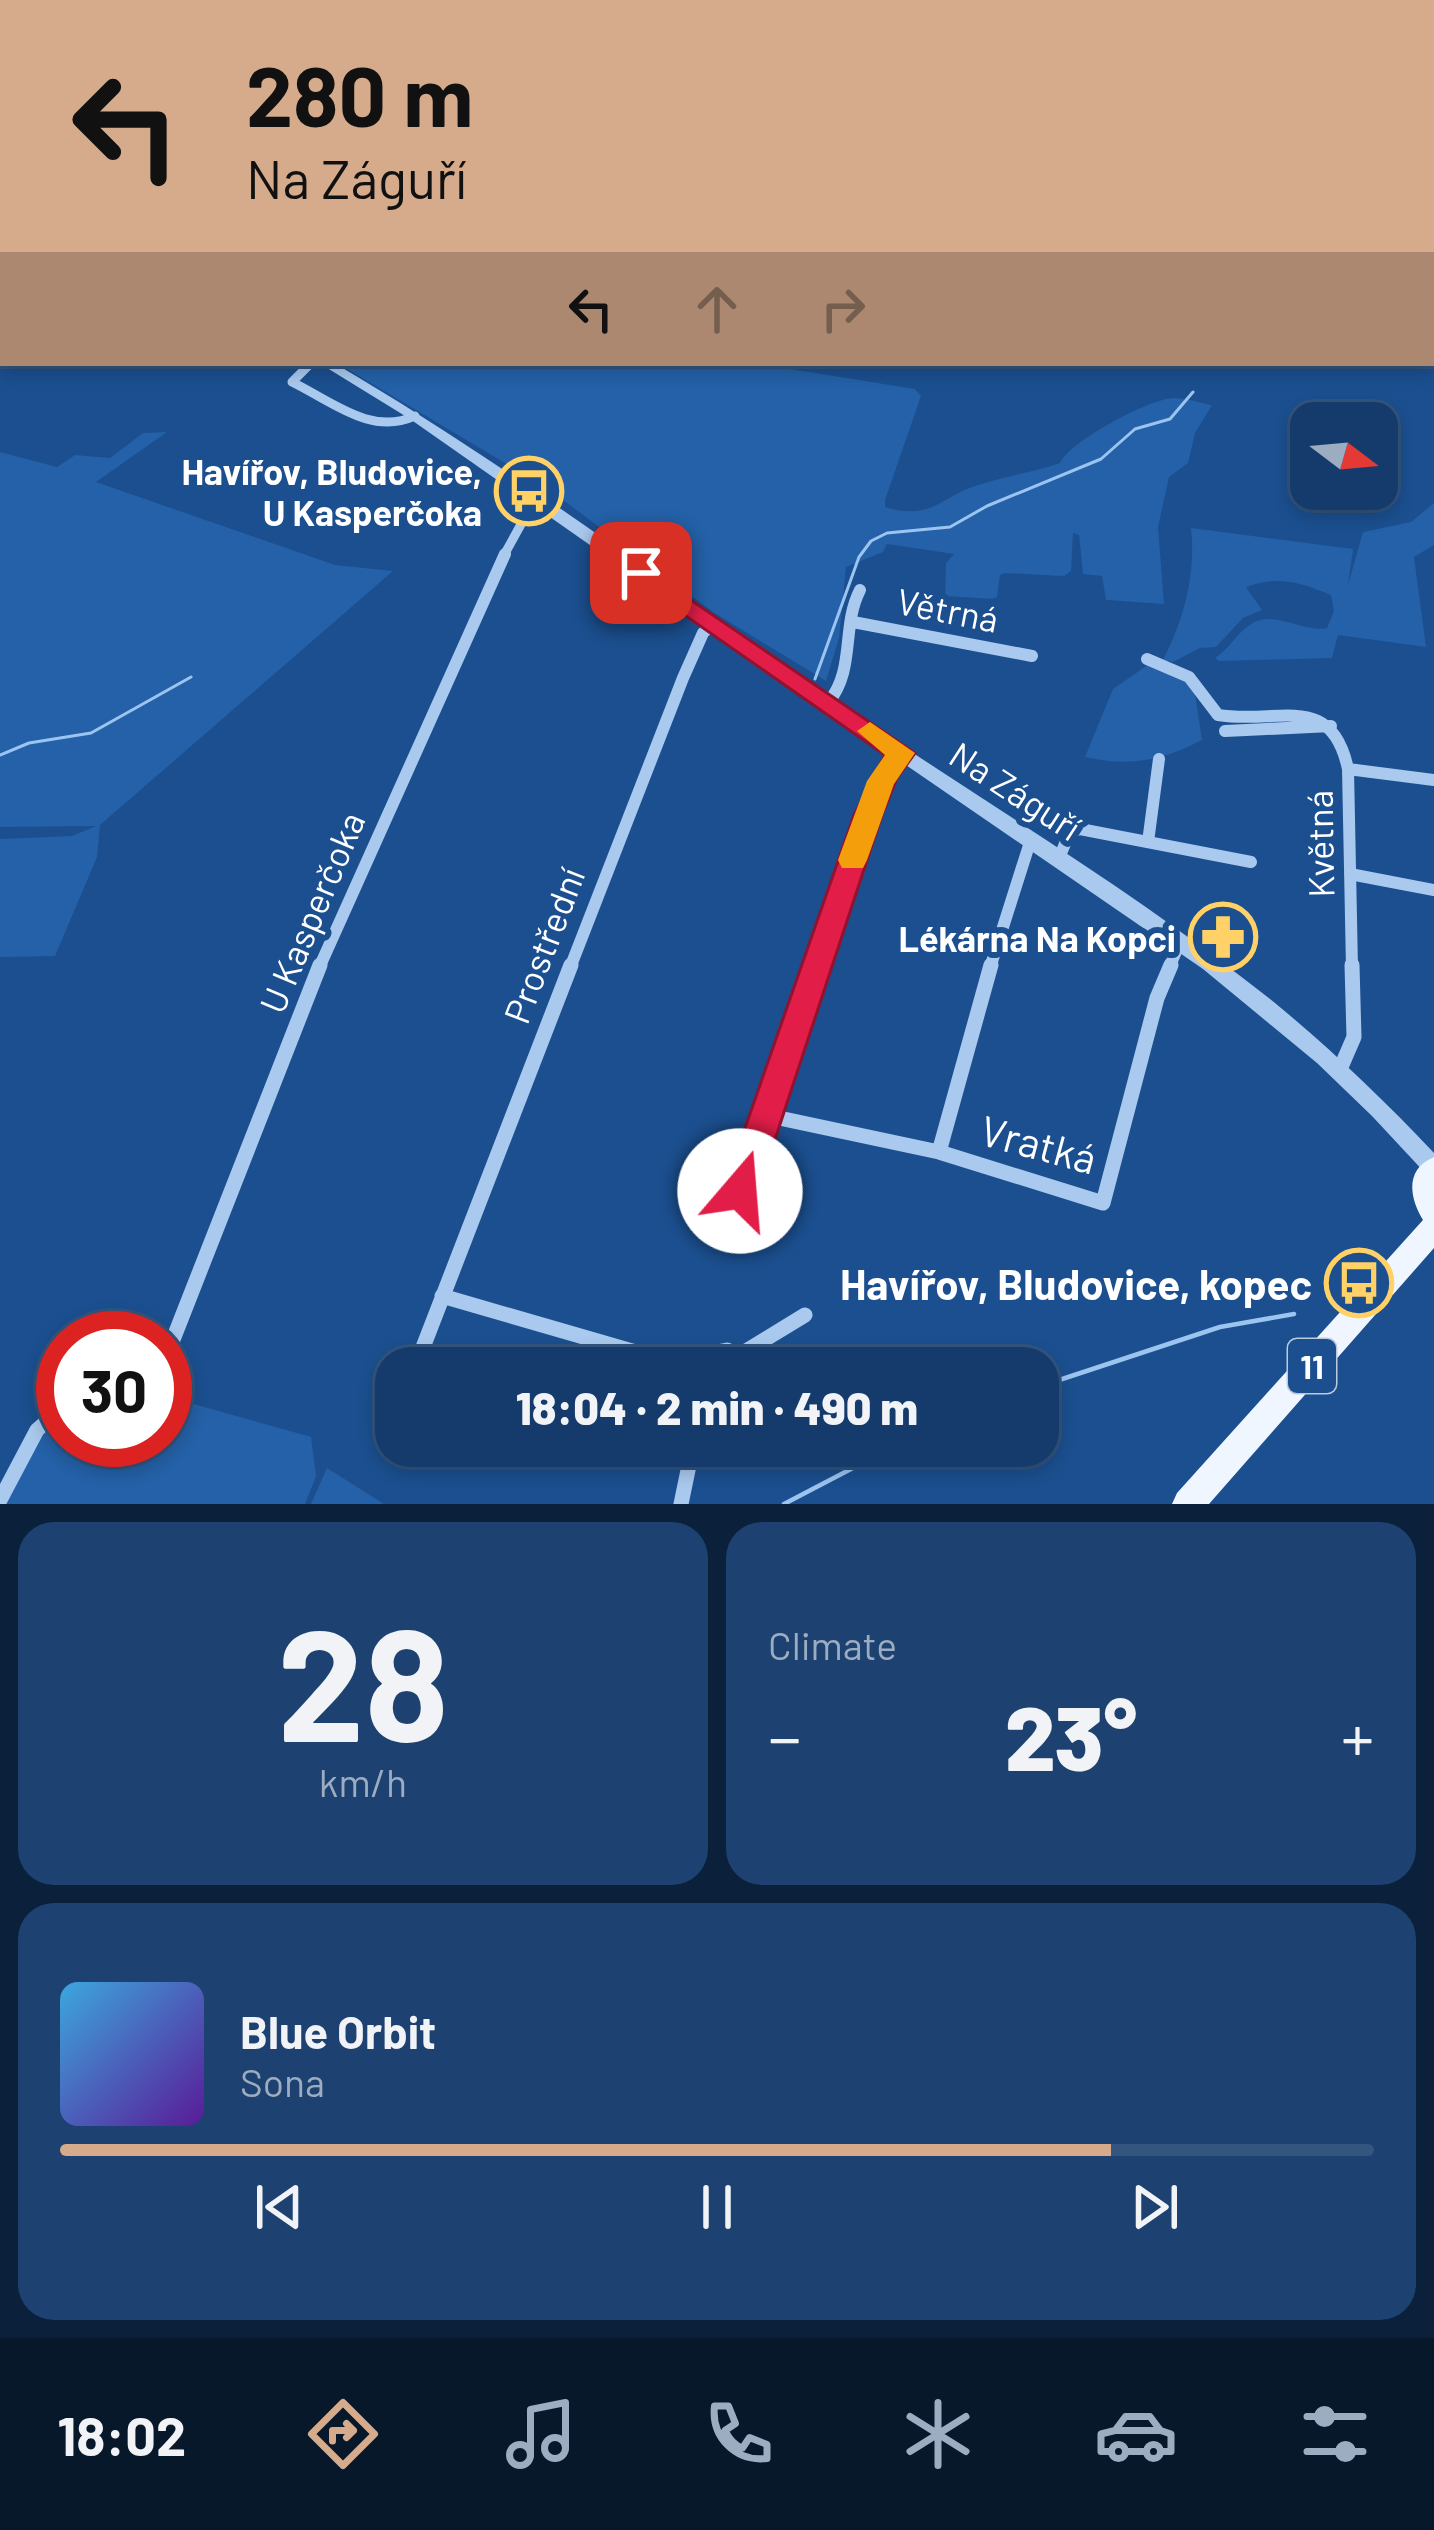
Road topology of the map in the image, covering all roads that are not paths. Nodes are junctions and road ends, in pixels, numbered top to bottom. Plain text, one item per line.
1 (308, 366) edge
2 (330, 366) edge
3 (415, 416) junction
4 (535, 499) junction
5 (860, 590) dead end
6 (853, 622) junction
7 (713, 623) junction
8 (1032, 656) dead end
9 (1147, 659) dead end
10 (828, 703) junction
11 (902, 753) junction
12 (1159, 759) dead end
13 (1348, 769) junction
14 (1434, 781) edge
15 (1030, 839) junction
16 (1148, 842) junction
17 (1059, 858) junction
18 (1251, 862) dead end
19 (1350, 874) junction
20 (1434, 890) edge
21 (1182, 939) junction
22 (1341, 1067) junction
23 (765, 1114) junction
24 (939, 1152) junction
25 (1434, 1168) edge
26 (740, 1191) dead end
27 (1434, 1214) edge
28 (1434, 1228) edge
29 (442, 1296) junction
30 (184, 1311) edge
31 (805, 1315) dead end
32 (423, 1347) edge
33 (616, 1347) edge
34 (762, 1347) edge
35 (36, 1432) edge
36 (689, 1467) edge
37 (0, 1500) edge
38 (681, 1504) edge
39 (1188, 1504) edge

1 - 3 street
2 - 3 street, Na Záguří
3 - 4 street, Na Záguří
4 - 7 street, Na Záguří
4 - 30 street, U Kasperčoka
5 - 6 street, Větrná
6 - 8 street, Větrná
6 - 10 street, Větrná
7 - 10 street, Na Záguří
7 - 29 street, Prostřední
9 - 13 street, Květná
10 - 11 street, Na Záguří
11 - 15 street, Na Záguří
11 - 23 street
12 - 16 street
13 - 14 street
13 - 19 street, Květná
15 - 17 street, Na Záguří
15 - 24 street, Vratká
16 - 17 street
16 - 18 street
17 - 21 street, Na Záguří
19 - 20 street
19 - 22 street, Květná
21 - 22 street, Na Záguří
21 - 24 street, Vratká
22 - 25 street, Na Záguří
23 - 24 street
23 - 26 street
25 - 27 main road
28 - 39 main road, 11
29 - 32 street, Prostřední
29 - 33 street
31 - 34 street
35 - 37 street
36 - 38 street

